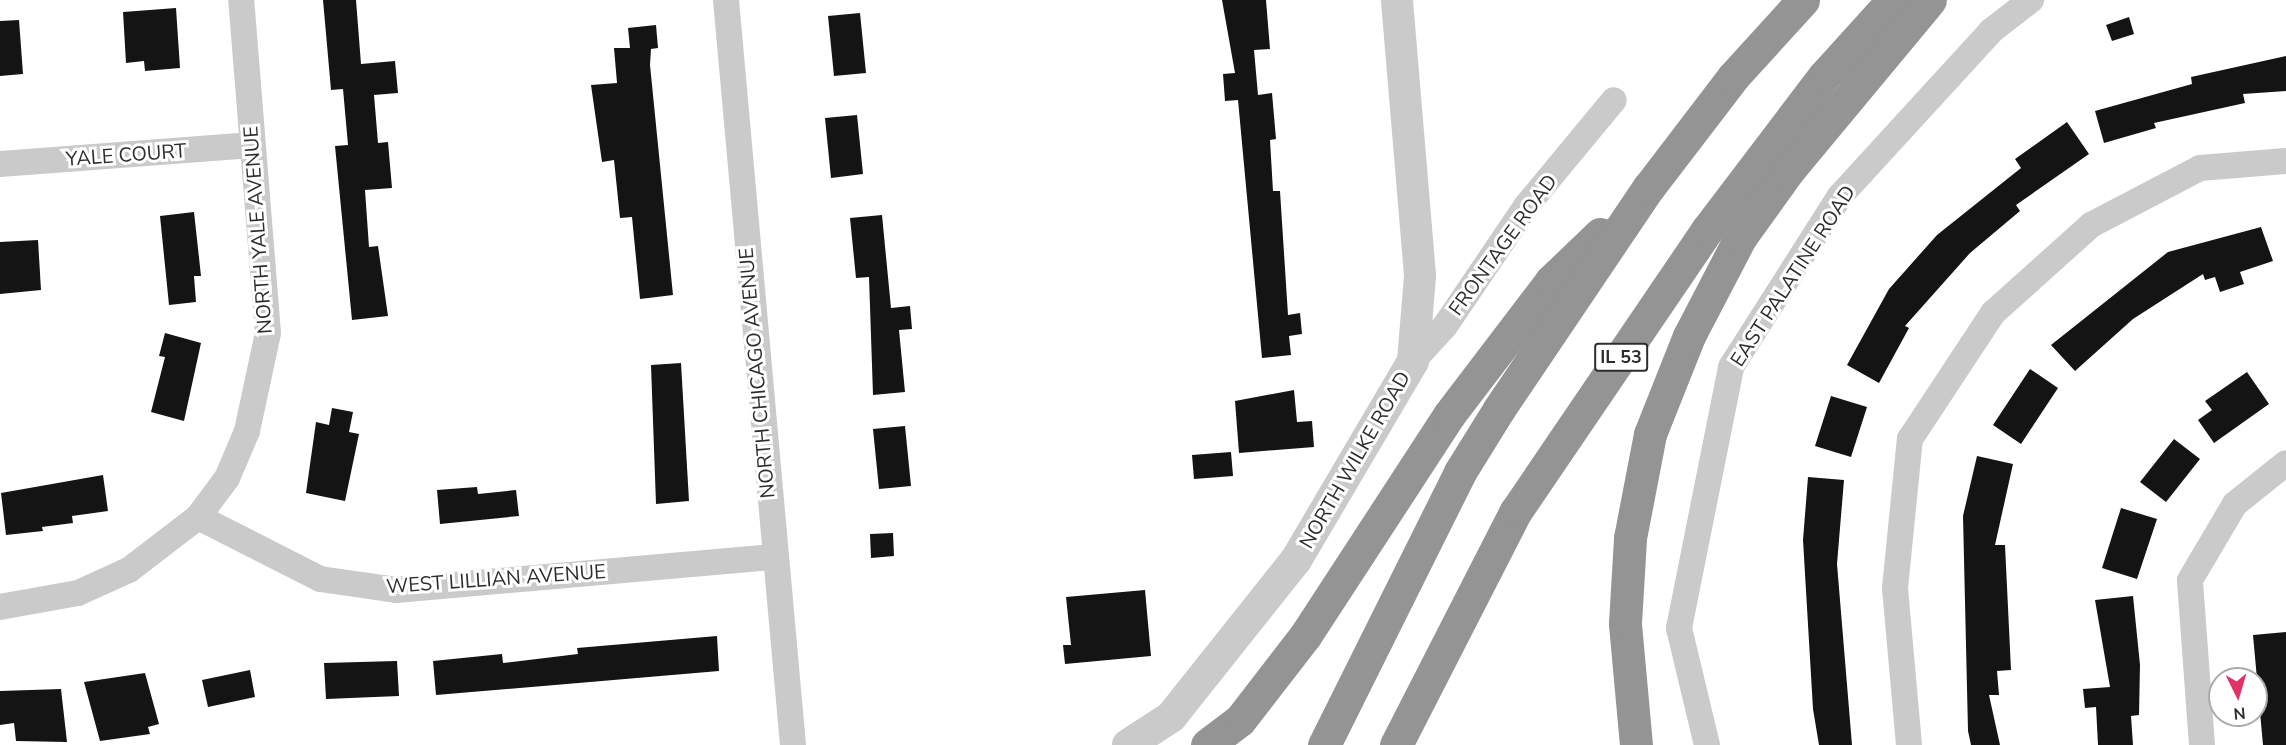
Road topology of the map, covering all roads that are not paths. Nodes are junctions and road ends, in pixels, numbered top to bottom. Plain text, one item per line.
1 (241, 0) edge
2 (726, 0) edge
3 (1398, 0) edge
4 (1803, 0) edge
5 (1893, 0) edge
6 (1930, 0) edge
7 (2031, 0) edge
8 (1614, 100) dead end
9 (252, 145) junction
10 (2286, 161) edge
11 (0, 164) edge
12 (1649, 187) junction
13 (1413, 360) junction
14 (2286, 463) edge
15 (198, 518) junction
16 (773, 557) junction
17 (0, 607) edge
18 (793, 745) edge
19 (1128, 745) edge
20 (1207, 745) edge
21 (1324, 745) edge
22 (1396, 745) edge
23 (1636, 745) edge
24 (1707, 745) edge
25 (1909, 745) edge
26 (2202, 745) edge

1 - 9 street, NORTH YALE AVENUE
2 - 16 street, NORTH CHICAGO AVENUE
3 - 13 street, NORTH WILKE ROAD
4 - 12 highway
5 - 22 highway, IL 53
6 - 23 highway
7 - 24 street, EAST PALATINE ROAD
8 - 13 street, FRONTAGE ROAD
9 - 11 street, YALE COURT
9 - 15 street, NORTH YALE AVENUE
10 - 25 street
12 - 20 highway
12 - 21 highway
13 - 19 street, NORTH WILKE ROAD
14 - 26 street
15 - 16 street, WEST LILLIAN AVENUE
15 - 17 street, NORTH YALE AVENUE
16 - 18 street, NORTH CHICAGO AVENUE

